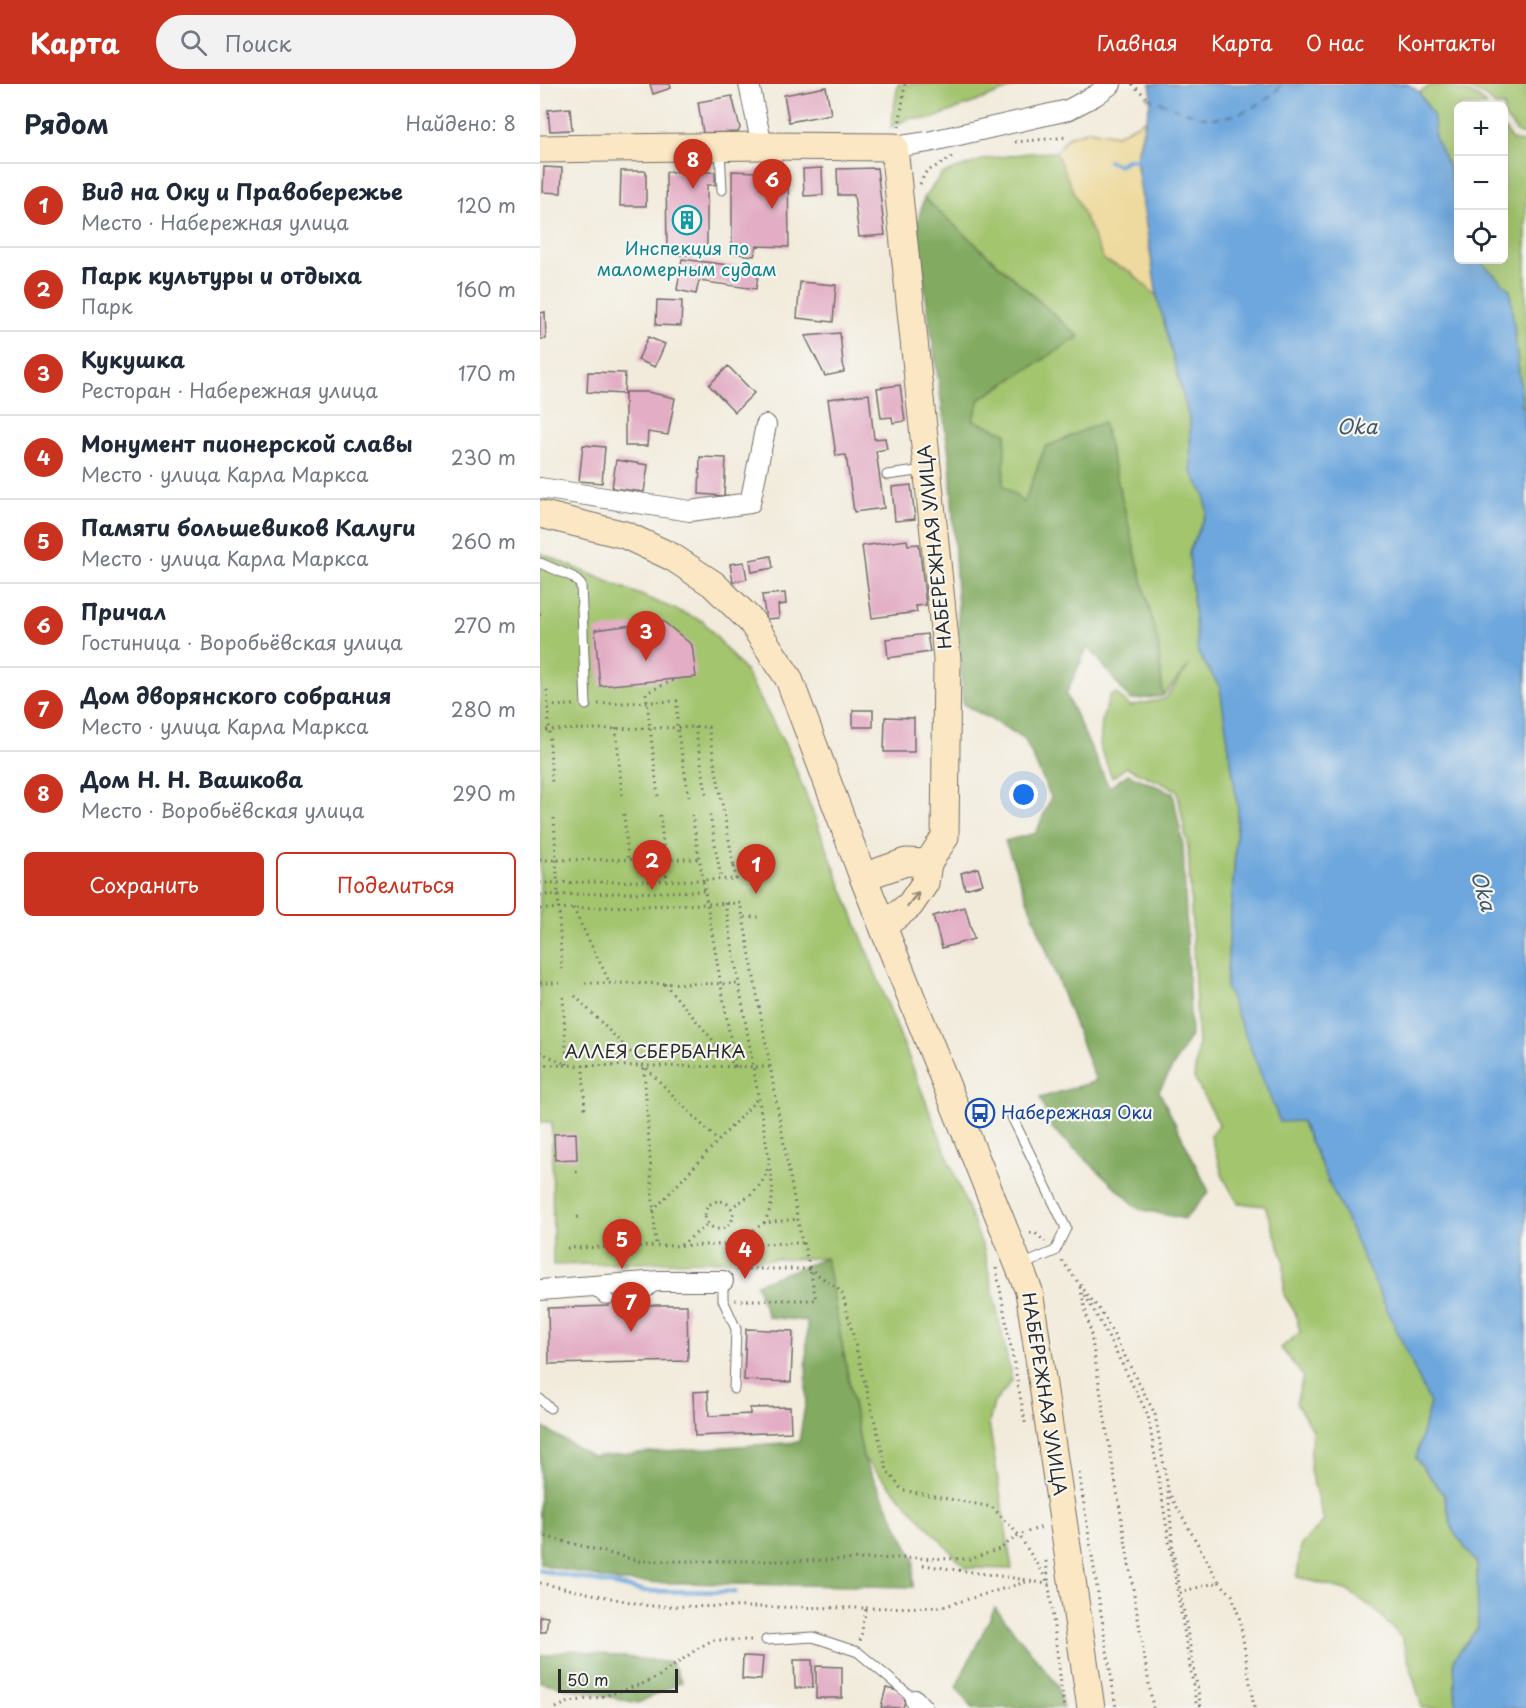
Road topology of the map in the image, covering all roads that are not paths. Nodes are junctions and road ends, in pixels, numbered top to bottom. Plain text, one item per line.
1 (749, 84) edge
2 (1111, 84) edge
3 (720, 146) junction
4 (762, 146) junction
5 (894, 147) junction
6 (540, 149) edge
7 (722, 190) dead end
8 (766, 425) dead end
9 (927, 470) junction
10 (887, 475) dead end
11 (540, 488) edge
12 (540, 514) edge
13 (540, 563) edge
14 (586, 705) road end
15 (928, 863) junction
16 (863, 877) junction
17 (883, 926) junction
18 (1012, 1117) dead end
19 (1007, 1264) junction
20 (660, 1281) junction
21 (723, 1281) joint
22 (588, 1286) junction
23 (540, 1290) edge
24 (635, 1298) dead end
25 (609, 1299) dead end
26 (735, 1389) dead end
27 (540, 1399) edge
28 (550, 1408) dead end
29 (766, 1640) road end
30 (919, 1704) edge
31 (1091, 1708) edge

1 - 4 street
2 - 5 street
3 - 4 main road
3 - 6 main road
3 - 7 lane
4 - 5 main road
5 - 9 main road, НАБЕРЕЖНАЯ УЛИЦА
8 - 11 street
9 - 10 lane
9 - 15 main road, НАБЕРЕЖНАЯ УЛИЦА
12 - 16 main road, НАБЕРЕЖНАЯ УЛИЦА
13 - 14 lane
15 - 16 main road
17 -> 15 main road, НАБЕРЕЖНАЯ УЛИЦА
16 - 17 main road, НАБЕРЕЖНАЯ УЛИЦА
17 - 19 main road, НАБЕРЕЖНАЯ УЛИЦА
18 - 19 lane
19 - 31 main road, НАБЕРЕЖНАЯ УЛИЦА
20 - 21 street
20 - 22 street
20 - 24 lane
21 - 26 lane
22 - 23 street
22 - 25 lane
27 - 28 lane
29 - 30 lane

